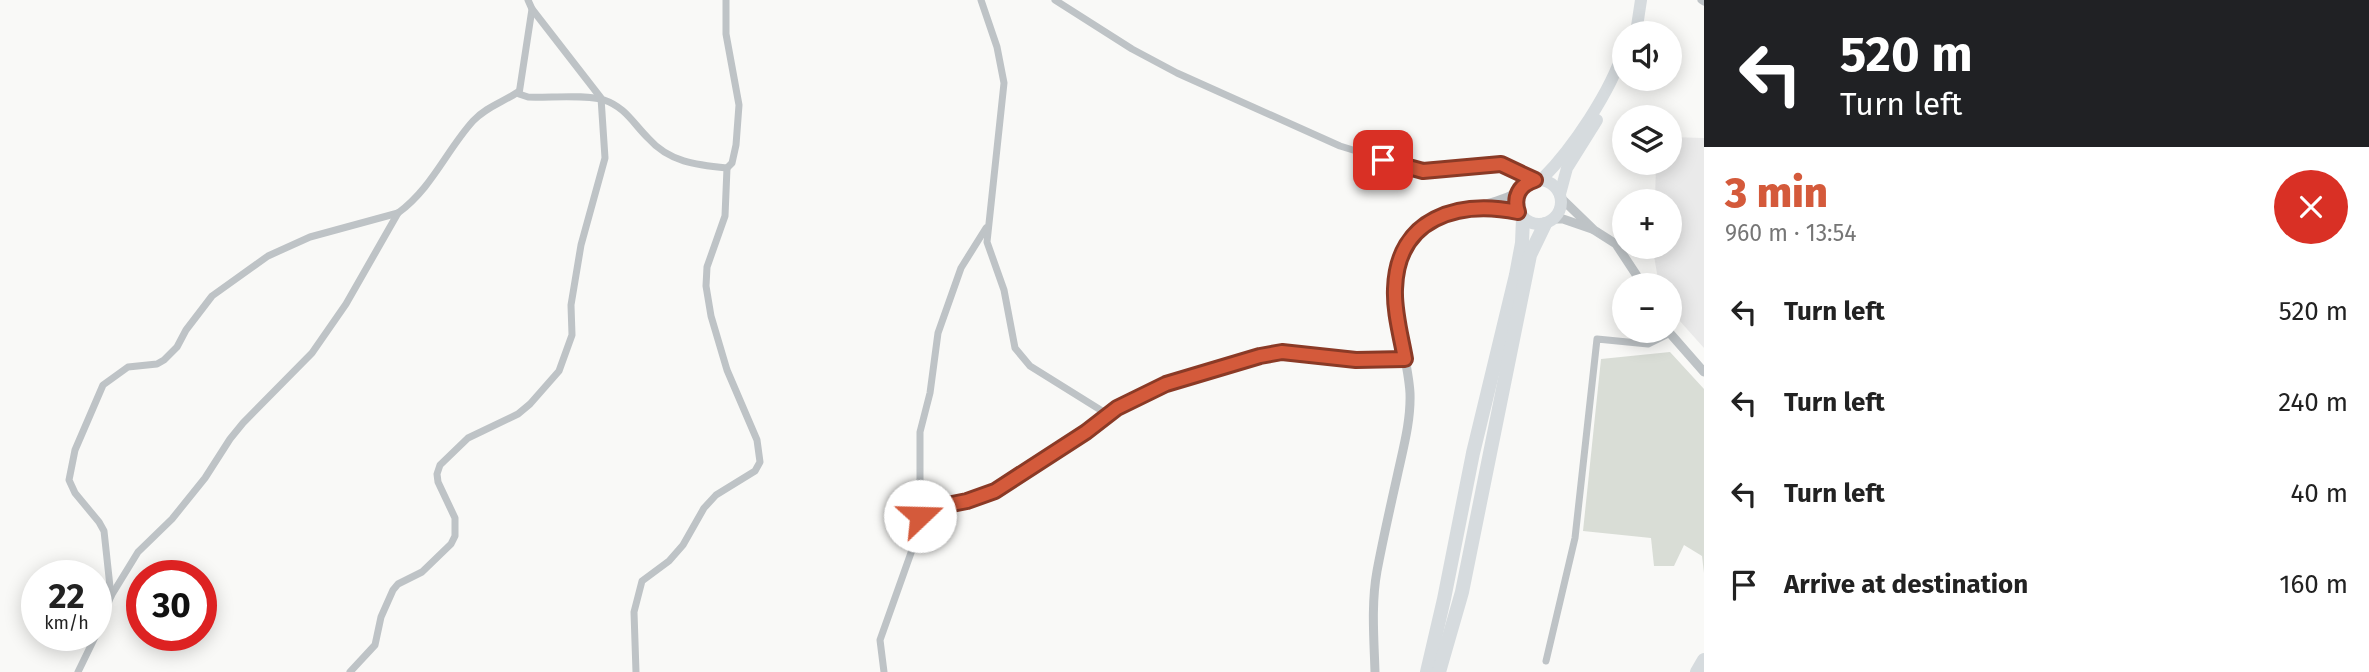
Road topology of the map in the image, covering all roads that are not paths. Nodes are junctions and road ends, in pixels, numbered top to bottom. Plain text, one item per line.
1 (528, 0) edge
2 (726, 0) edge
3 (981, 0) edge
4 (1055, 0) edge
5 (1633, 0) edge
6 (1641, 0) edge
7 (531, 9) junction
8 (1629, 21) edge
9 (1638, 21) edge
10 (1612, 81) edge
11 (1616, 91) edge
12 (518, 92) junction
13 (601, 98) junction
14 (727, 168) junction
15 (1518, 172) junction
16 (1538, 180) junction
17 (1520, 189) junction
18 (1560, 196) junction
19 (1474, 208) junction
20 (398, 213) junction
21 (1521, 215) junction
22 (1549, 221) junction
23 (988, 224) junction
24 (1594, 230) junction
25 (1636, 273) edge
26 (1612, 340) edge
27 (1679, 343) edge
28 (1405, 359) junction
29 (1704, 372) edge
30 (1107, 414) junction
31 (920, 516) junction
32 (108, 560) edge
33 (112, 594) edge
34 (88, 651) edge
35 (1704, 660) edge
36 (1546, 661) dead end
37 (78, 672) edge
38 (351, 672) edge
39 (636, 672) edge
40 (884, 672) edge
41 (1375, 672) edge
42 (1427, 672) edge
43 (1439, 672) edge
44 (1697, 672) edge

1 - 7 street
2 - 14 street
3 - 23 street
4 - 15 street
5 - 8 highway
6 - 9 highway
7 - 12 street
7 - 13 street
10 - 16 highway
11 - 18 highway
12 - 13 street
12 - 20 street
13 - 14 street
13 - 38 street
14 - 39 street
15 - 16 street
15 - 17 street
16 - 17 highway
16 - 18 highway
17 - 19 street
17 - 21 highway
18 - 22 highway
18 - 24 street
19 - 21 street
19 - 28 street
20 - 32 street
20 - 33 street
21 - 22 highway
21 - 42 highway
22 - 24 street
22 - 43 highway
23 - 30 street
23 - 31 street
24 - 25 street
26 - 36 street
27 - 29 street
28 - 30 street
28 - 41 street
30 - 31 street
31 - 40 street
34 - 37 street
35 - 44 highway

